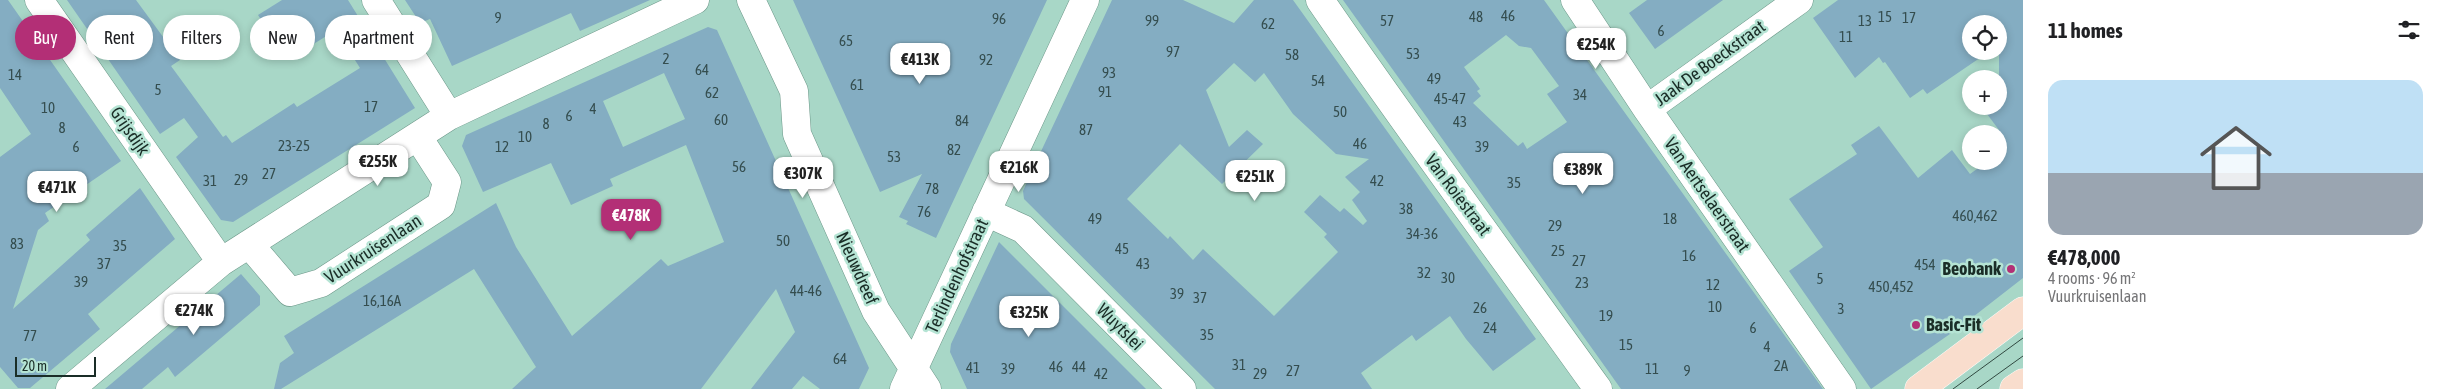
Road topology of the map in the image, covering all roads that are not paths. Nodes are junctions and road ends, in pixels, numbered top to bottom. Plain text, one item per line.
1 (39, 0) edge
2 (376, 0) edge
3 (695, 0) edge
4 (751, 0) edge
5 (1085, 0) edge
6 (1320, 0) edge
7 (1575, 0) edge
8 (1799, 0) edge
9 (1647, 109) junction
10 (449, 116) junction
11 (418, 137) junction
12 (986, 212) junction
13 (249, 244) junction
14 (221, 262) junction
15 (2023, 311) edge
16 (915, 382) edge
17 (2023, 383) edge
18 (70, 389) edge
19 (1182, 389) edge
20 (1598, 389) edge
21 (1842, 389) edge
22 (1919, 389) edge
23 (2014, 389) edge

1 - 14 street, Grijsdijk
2 - 10 street
3 - 10 street
4 - 16 street, Nieuwdreef
5 - 12 street, Terlindenhofstraat
6 - 20 street, Van Roiestraat
7 - 9 street, Van Aertselaerstraat
8 - 9 street, Jaak De Boeckstraat
9 - 21 street, Van Aertselaerstraat
10 - 11 street
11 - 13 street
11 - 13 street, Vuurkruisenlaan
12 - 16 street, Terlindenhofstraat
12 - 19 street, Wuytslei
13 - 14 street
14 - 18 street
15 - 22 main road
17 - 23 main road

